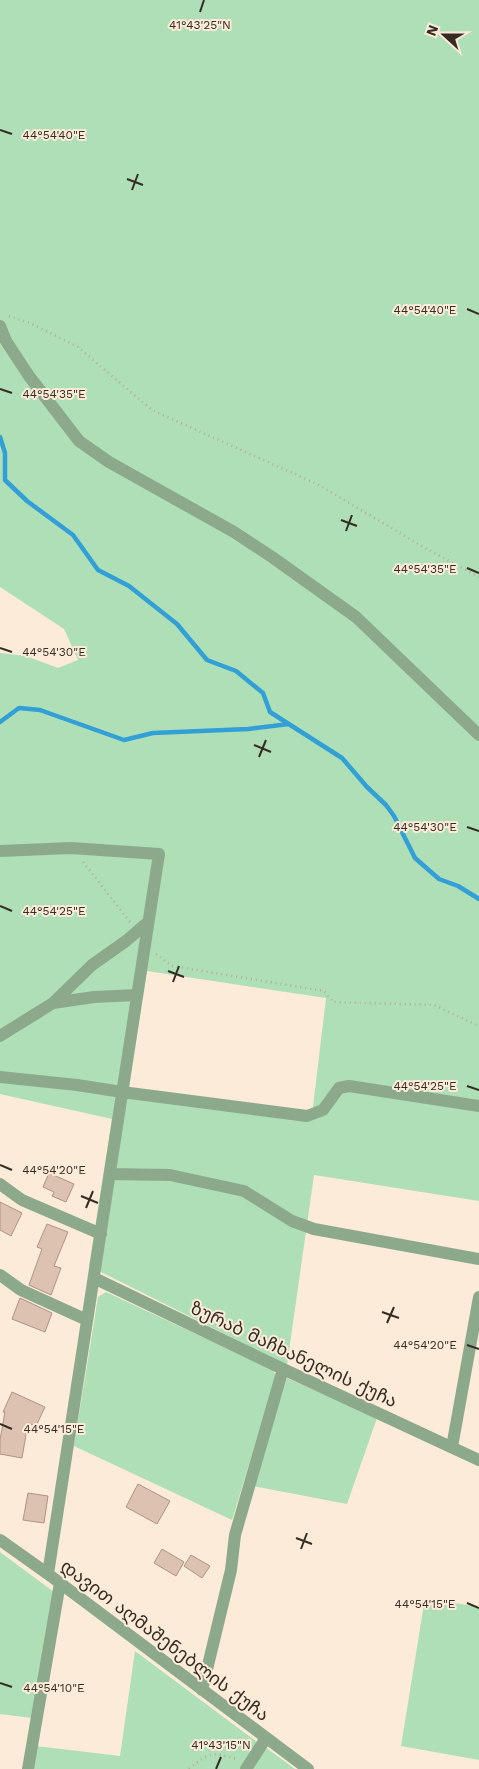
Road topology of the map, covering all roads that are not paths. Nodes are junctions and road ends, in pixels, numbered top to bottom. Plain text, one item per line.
1 (0, 326) edge
2 (479, 735) edge
3 (0, 851) edge
4 (141, 937) junction
5 (137, 995) junction
6 (53, 1003) junction
7 (0, 1036) edge
8 (0, 1077) edge
9 (122, 1092) junction
10 (479, 1106) edge
11 (110, 1174) junction
12 (0, 1184) edge
13 (100, 1234) junction
14 (479, 1258) edge
15 (0, 1275) edge
16 (94, 1278) junction
17 (479, 1297) edge
18 (87, 1320) junction
19 (283, 1369) junction
20 (452, 1447) junction
21 (479, 1460) edge
22 (0, 1540) edge
23 (48, 1574) junction
24 (60, 1583) junction
25 (202, 1690) junction
26 (266, 1738) junction
27 (252, 1767) edge
28 (28, 1769) edge
29 (308, 1769) edge

1 - 2 street
3 - 4 street
4 - 5 street
4 - 6 street
5 - 6 street
5 - 9 street
6 - 7 street
8 - 9 street
9 - 10 street
9 - 11 street
11 - 13 street
11 - 14 street
12 - 13 street
13 - 16 street
15 - 18 street
16 - 18 street
16 - 19 street, ზურაბ მაჩხანელის ქუჩა
17 - 20 street
18 - 23 street
19 - 20 street, ზურაბ მაჩხანელის ქუჩა
19 - 25 street
20 - 21 street, ზურაბ მაჩხანელის ქუჩა
22 - 23 street, დავით აღმაშენებლის ქუჩა
23 - 24 street, დავით აღმაშენებლის ქუჩა
24 - 25 street, დავით აღმაშენებლის ქუჩა
24 - 28 street
25 - 26 street, დავით აღმაშენებლის ქუჩა
26 - 27 street
26 - 29 street, დავით აღმაშენებლის ქუჩა

